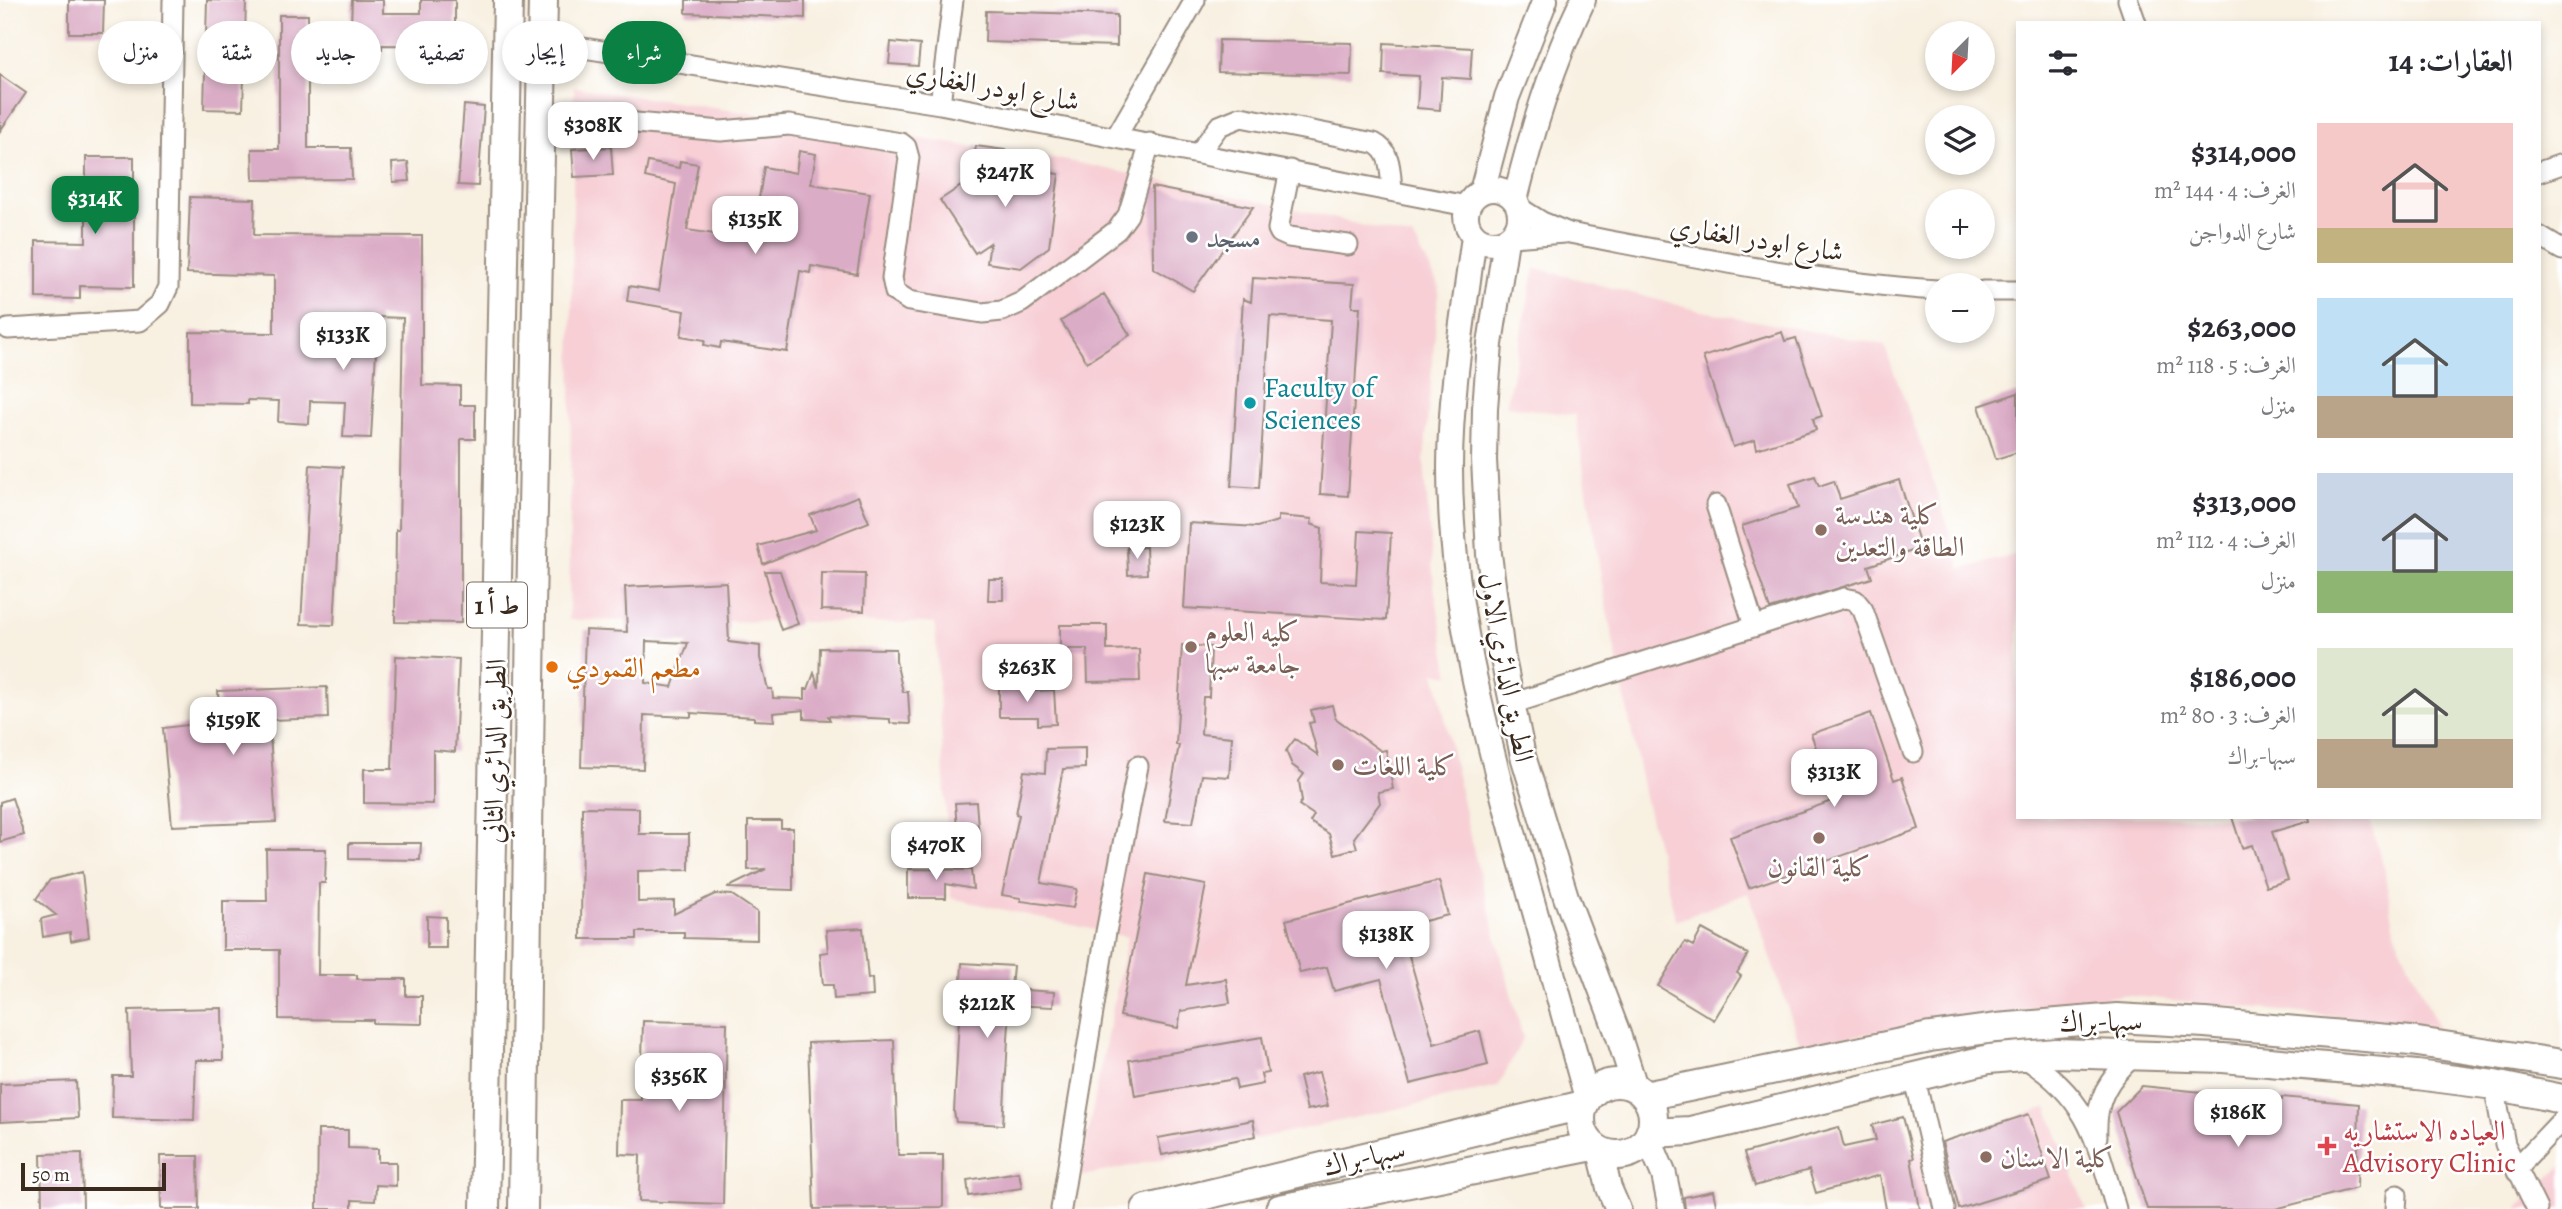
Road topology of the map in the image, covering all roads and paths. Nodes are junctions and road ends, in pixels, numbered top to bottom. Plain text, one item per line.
1 (173, 0) edge
2 (508, 0) edge
3 (543, 0) edge
4 (953, 0) edge
5 (1195, 0) edge
6 (1545, 0) edge
7 (1583, 0) edge
8 (2128, 0) edge
9 (507, 21) edge
10 (543, 21) edge
11 (2135, 21) edge
12 (588, 49) edge
13 (506, 84) edge
14 (542, 84) edge
15 (940, 104) junction
16 (583, 118) dead end
17 (1116, 137) junction
18 (1150, 143) junction
19 (1199, 153) junction
20 (2562, 164) edge
21 (1290, 170) junction
22 (2541, 171) edge
23 (1392, 190) junction
24 (1475, 199) junction
25 (1517, 204) junction
26 (1569, 233) junction
27 (1474, 236) junction
28 (2541, 237) edge
29 (1509, 239) junction
30 (1348, 246) dead end
31 (2562, 250) edge
32 (1925, 289) edge
33 (1995, 291) edge
34 (2016, 291) edge
35 (8, 329) dead end
36 (1716, 505) dead end
37 (1754, 626) junction
38 (1511, 704) junction
39 (1913, 751) dead end
40 (1138, 766) dead end
41 (2135, 1055) junction
42 (2023, 1057) junction
43 (2562, 1064) edge
44 (1915, 1079) junction
45 (2494, 1085) junction
46 (1640, 1092) junction
47 (2562, 1100) edge
48 (1585, 1101) junction
49 (2562, 1121) edge
50 (1649, 1135) junction
51 (2098, 1144) junction
52 (1597, 1148) junction
53 (2517, 1171) junction
54 (485, 1209) edge
55 (523, 1209) edge
56 (1061, 1209) edge
57 (1146, 1209) edge
58 (1280, 1209) edge
59 (1618, 1209) edge
60 (1671, 1209) edge
61 (1945, 1209) edge
62 (2116, 1209) edge
63 (2537, 1209) edge

1 - 35 street
2 - 9 highway, الطريق الدائري الثاني / ط أ 1
3 - 10 highway, الطريق الدائري الثاني
4 - 15 street
5 - 17 street
6 - 24 main road
7 - 25 main road
8 - 11 street
12 - 15 street, شارع ابودر الغفاري
13 - 54 highway, الطريق الدائري الثاني / ط أ 1
14 - 55 highway, الطريق الدائري الثاني
15 - 17 street, شارع ابودر الغفاري
16 - 18 street
17 - 18 street, شارع ابودر الغفاري
18 - 19 street, شارع ابودر الغفاري
19 - 21 street, شارع ابودر الغفاري
19 - 23 street
20 - 22 street
21 - 23 street, شارع ابودر الغفاري
21 - 30 street
23 - 24 street, شارع ابودر الغفاري
24 - 25 main road
24 - 27 main road
25 - 26 street, شارع ابودر الغفاري
25 - 29 main road
26 - 29 street, شارع ابودر الغفاري
26 - 32 street, شارع ابودر الغفاري
27 - 29 main road
27 - 48 main road, الطريق الدائري الاول
28 - 31 street
29 - 38 main road, الطريق الدائري الاول
33 - 34 street
36 - 37 street
37 - 38 street
37 - 39 street
38 - 46 main road, الطريق الدائري الاول
40 - 56 street
41 - 42 highway, سبها-براك
41 - 45 highway, سبها-براك
41 - 51 street
42 - 44 highway, سبها-براك
42 - 51 street
43 - 46 highway, سبها-براك
44 - 50 highway, سبها-براك
44 - 61 street
45 - 47 highway, سبها-براك
45 - 53 street
46 - 48 highway
46 - 50 highway
48 - 52 highway
48 - 57 highway, سبها-براك
49 - 53 street
50 - 52 highway
50 - 60 main road
51 - 62 street
52 - 58 highway, سبها-براك
52 - 59 main road
53 - 63 street

